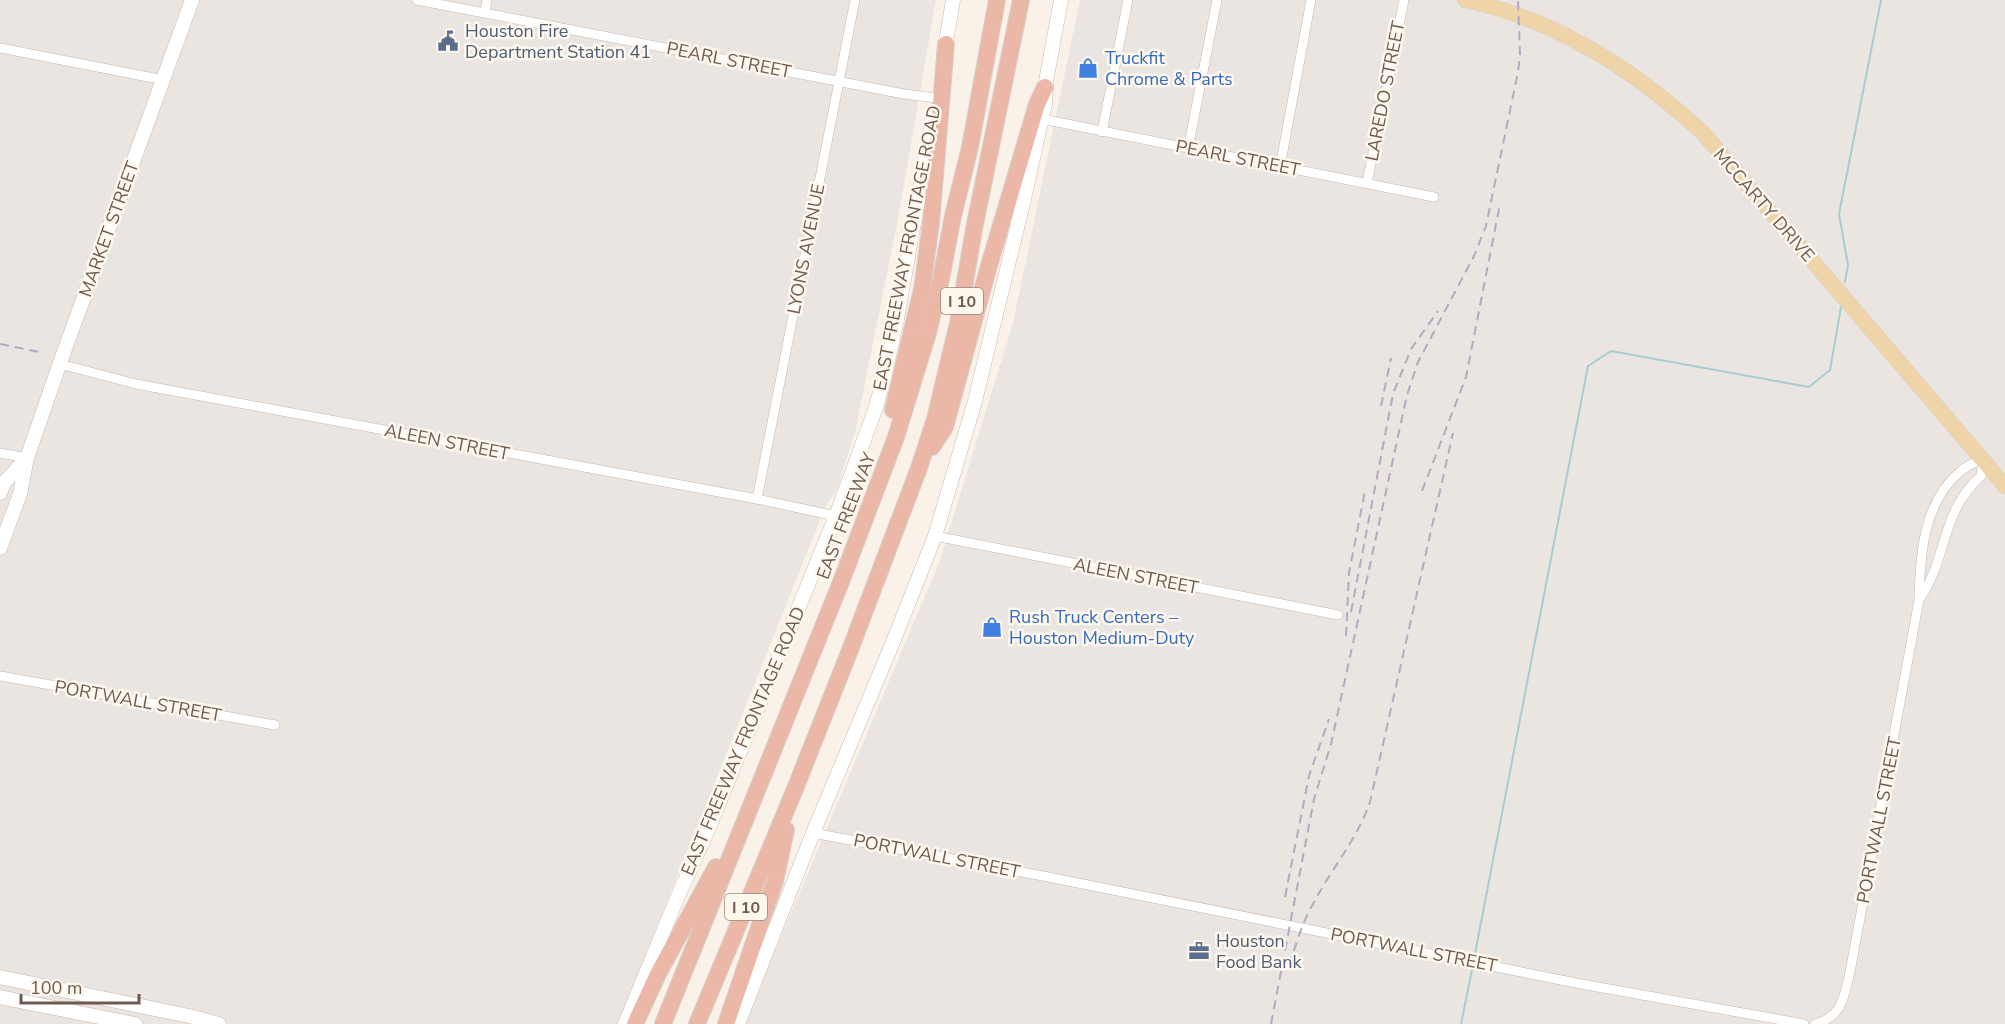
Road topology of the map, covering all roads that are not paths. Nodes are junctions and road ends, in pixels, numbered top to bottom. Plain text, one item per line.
1 (192, 0) edge
2 (417, 0) edge
3 (488, 0) edge
4 (855, 0) edge
5 (953, 0) edge
6 (997, 0) edge
7 (1022, 0) edge
8 (1061, 0) edge
9 (1128, 0) edge
10 (1217, 0) edge
11 (1311, 0) edge
12 (1404, 0) edge
13 (1465, 0) edge
14 (485, 12) junction
15 (946, 44) junction
16 (0, 48) edge
17 (164, 80) junction
18 (838, 81) junction
19 (1045, 87) junction
20 (936, 98) junction
21 (1042, 120) junction
22 (1102, 132) junction
23 (1188, 149) junction
24 (1280, 167) junction
25 (1367, 183) junction
26 (1434, 196) dead end
27 (60, 364) junction
28 (0, 453) edge
29 (27, 458) junction
30 (1983, 459) junction
31 (919, 468) junction
32 (2005, 486) edge
33 (0, 493) edge
34 (757, 499) junction
35 (836, 516) junction
36 (867, 517) junction
37 (935, 536) junction
38 (0, 548) edge
39 (1919, 600) junction
40 (1338, 615) dead end
41 (0, 676) edge
42 (275, 725) dead end
43 (795, 789) junction
44 (755, 795) junction
45 (813, 833) junction
46 (0, 977) edge
47 (85, 994) junction
48 (0, 997) edge
49 (82, 1013) junction
50 (135, 1024) edge
51 (219, 1024) edge
52 (625, 1024) edge
53 (635, 1024) edge
54 (663, 1024) edge
55 (697, 1024) edge
56 (726, 1024) edge
57 (738, 1024) edge
58 (1804, 1024) edge
59 (1815, 1024) edge

1 - 17 main road, MARKET STREET
2 - 14 street, PEARL STREET
3 - 14 street
4 - 18 street, LYONS AVENUE
5 - 15 main road, EAST FREEWAY FRONTAGE ROAD
6 - 36 highway, EAST FREEWAY / I 10
7 - 31 highway, I 10
8 - 19 main road
9 - 22 street
10 - 23 street
11 - 24 street
12 - 25 street, LAREDO STREET
13 - 30 main road, MCCARTY DRIVE
14 - 18 street, PEARL STREET
15 - 20 main road, EAST FREEWAY FRONTAGE ROAD
15 - 36 highway
16 - 17 street
17 - 27 main road, MARKET STREET
18 - 20 street, PEARL STREET
18 - 34 street, LYONS AVENUE
19 - 21 main road
19 - 31 highway
20 - 35 main road, EAST FREEWAY FRONTAGE ROAD
21 - 22 street, PEARL STREET
21 - 37 main road
22 - 23 street, PEARL STREET
23 - 24 street, PEARL STREET
24 - 25 street, PEARL STREET
25 - 26 street, PEARL STREET
27 - 29 main road, MARKET STREET
27 - 34 street, ALEEN STREET
28 - 29 street
29 - 33 main road, MARKET STREET
29 - 38 main road, MARKET STREET
30 - 32 main road, MCCARTY DRIVE
30 - 39 street, PORTWALL STREET
30 - 39 street, PORTWALL STREET
31 - 43 highway, I 10
34 - 35 street, ALEEN STREET
35 - 52 main road, EAST FREEWAY FRONTAGE ROAD
36 - 44 highway, EAST FREEWAY / I 10
37 - 40 street, ALEEN STREET
37 - 45 main road
39 - 59 street, PORTWALL STREET
41 - 42 street, PORTWALL STREET
43 - 55 highway, I 10
43 - 56 highway
44 - 53 highway
44 - 54 highway, EAST FREEWAY / I 10
45 - 57 main road
45 - 58 street, PORTWALL STREET
46 - 47 main road
47 - 49 main road
47 - 51 main road
48 - 49 main road
49 - 50 main road

